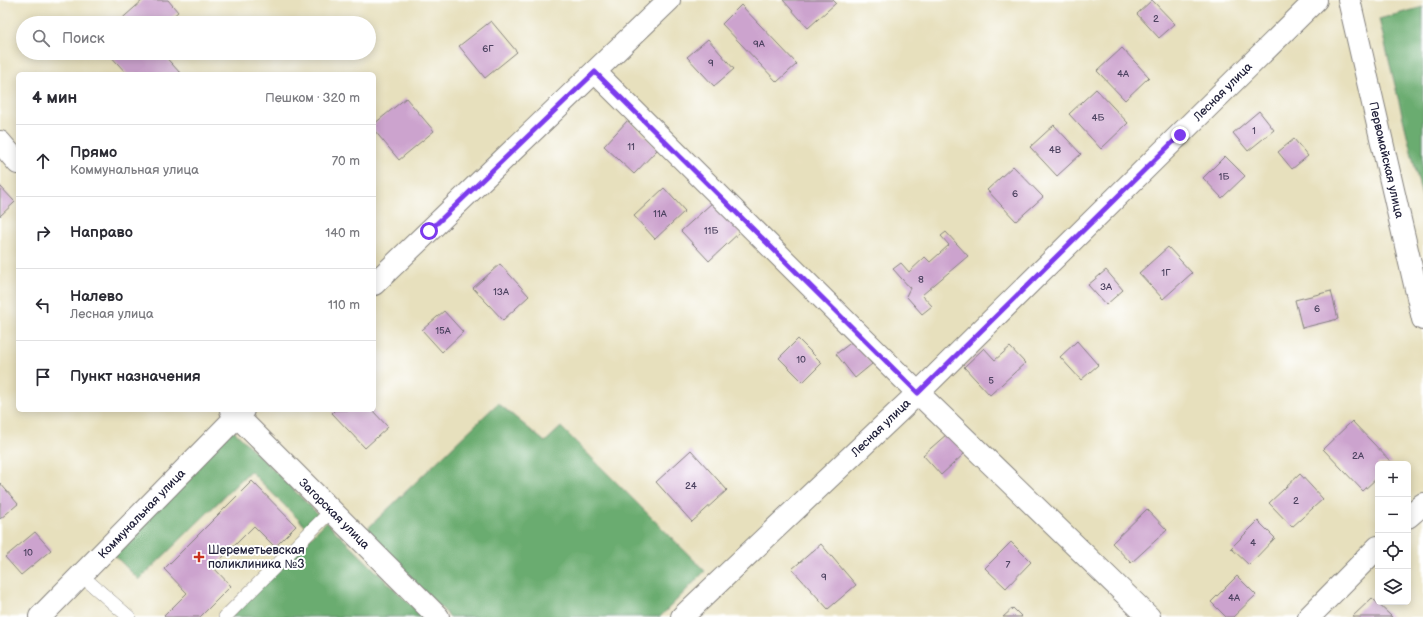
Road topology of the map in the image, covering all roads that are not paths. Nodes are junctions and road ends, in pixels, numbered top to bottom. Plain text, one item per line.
1 (669, 0) edge
2 (1316, 0) edge
3 (1349, 0) edge
4 (595, 72) junction
5 (0, 142) edge
6 (16, 161) edge
7 (376, 282) edge
8 (1423, 319) edge
9 (918, 393) junction
10 (237, 412) edge
11 (1423, 504) edge
12 (331, 511) junction
13 (1411, 514) edge
14 (1375, 550) edge
15 (82, 576) junction
16 (40, 617) edge
17 (129, 617) edge
18 (225, 617) edge
19 (438, 617) edge
20 (682, 617) edge
21 (1149, 617) edge
22 (1309, 617) edge

1 - 4 street
2 - 9 street, Лесная улица
3 - 8 street, Первомайская улица
4 - 7 street
4 - 9 street
5 - 6 street
9 - 20 street, Лесная улица
9 - 21 street
10 - 12 street, Загорская улица
10 - 15 street, Коммунальная улица
11 - 13 street
12 - 18 lane
12 - 19 street, Загорская улица
14 - 22 street
15 - 16 street, Коммунальная улица
15 - 17 lane

